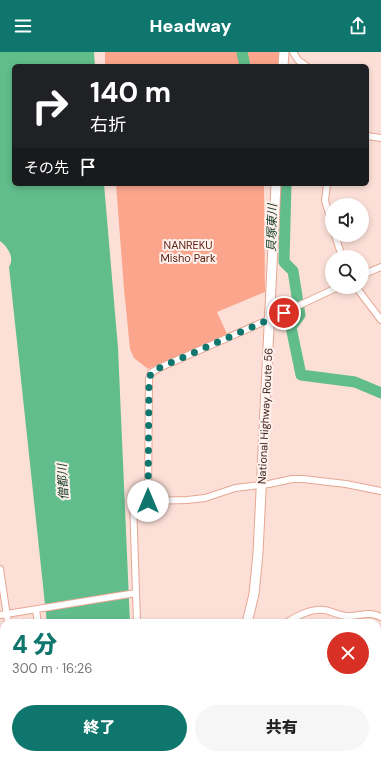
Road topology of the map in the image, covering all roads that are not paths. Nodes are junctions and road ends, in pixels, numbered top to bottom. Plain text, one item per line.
1 (284, 52) edge
2 (293, 52) edge
3 (283, 64) edge
4 (303, 64) edge
5 (369, 136) edge
6 (381, 138) edge
7 (276, 186) edge
8 (327, 186) edge
9 (325, 198) edge
10 (381, 268) edge
11 (369, 272) edge
12 (325, 293) edge
13 (361, 294) edge
14 (270, 320) junction
15 (381, 320) edge
16 (262, 485) junction
17 (381, 491) edge
18 (148, 501) junction
19 (0, 569) edge
20 (134, 593) junction
21 (38, 609) junction
22 (7, 614) junction
23 (0, 615) edge
24 (381, 617) edge
25 (8, 619) edge
26 (38, 619) edge
27 (137, 619) edge
28 (248, 619) edge
29 (293, 619) edge

1 - 3 highway
2 - 4 street
5 - 6 street
7 - 14 highway, National Highway Route 56
8 - 9 street
10 - 11 street
12 - 14 street
13 - 15 street
14 - 16 highway, National Highway Route 56
14 - 18 street
16 - 17 street
16 - 18 street
16 - 28 highway, National Highway Route 56
18 - 20 street
19 - 22 street
20 - 21 street
20 - 27 street
21 - 22 street
21 - 26 street
22 - 23 street
22 - 25 street
24 - 29 street

